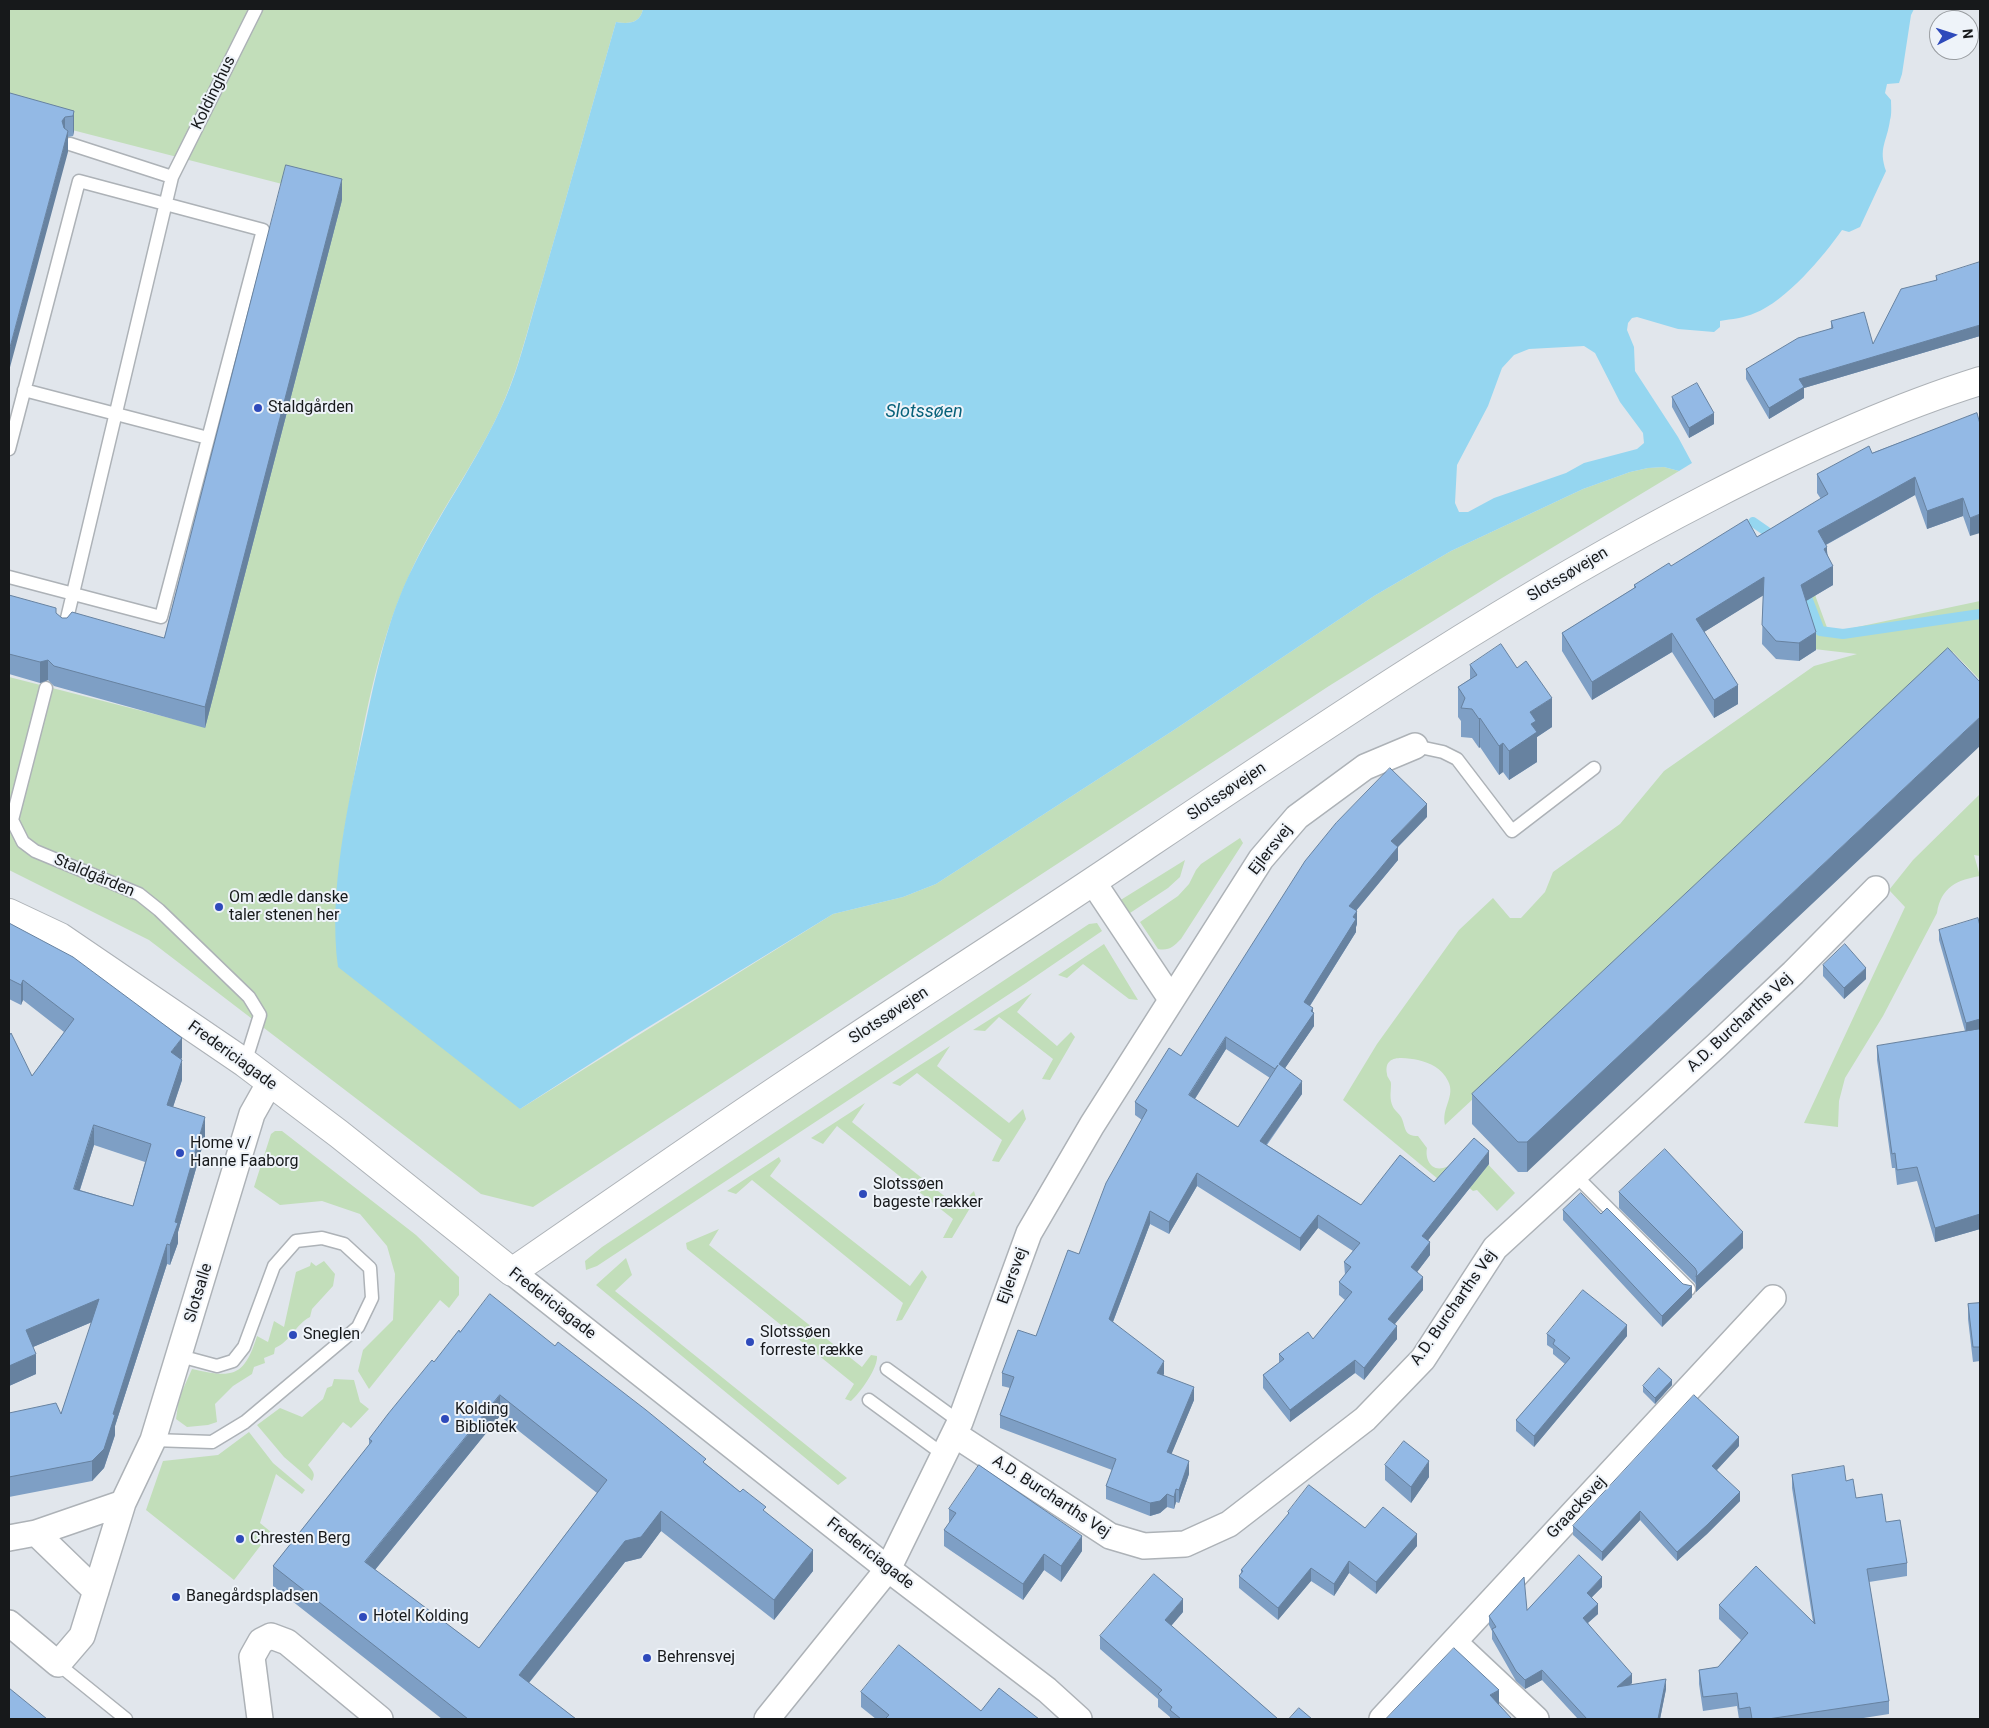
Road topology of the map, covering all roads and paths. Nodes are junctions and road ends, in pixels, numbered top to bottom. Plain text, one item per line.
1 (256, 9) edge
2 (70, 144) edge
3 (172, 178) junction
4 (166, 204) junction
5 (1980, 381) edge
6 (24, 390) junction
7 (116, 414) junction
8 (208, 438) junction
9 (9, 448) edge
10 (9, 577) edge
11 (72, 594) junction
12 (64, 631) edge
13 (46, 688) edge
14 (1415, 746) joint
15 (1594, 768) dead end
16 (1093, 882) junction
17 (1876, 890) dead end
18 (9, 913) edge
19 (1170, 999) junction
20 (245, 1063) junction
21 (270, 1082) junction
22 (1575, 1175) junction
23 (512, 1272) junction
24 (1689, 1289) edge
25 (1773, 1298) dead end
26 (180, 1356) junction
27 (886, 1369) dead end
28 (869, 1400) dead end
29 (953, 1437) junction
30 (153, 1440) junction
31 (123, 1503) junction
32 (36, 1533) junction
33 (9, 1538) edge
34 (888, 1569) junction
35 (96, 1591) junction
36 (9, 1623) edge
37 (1454, 1642) junction
38 (58, 1664) junction
39 (126, 1719) edge
40 (260, 1719) edge
41 (380, 1719) edge
42 (767, 1719) edge
43 (1079, 1719) edge
44 (1382, 1719) edge
45 (1536, 1719) edge

1 - 3 lane, Koldinghus
2 - 3 lane
3 - 4 lane, Koldinghus
4 - 6 lane
4 - 7 lane, Koldinghus
4 - 8 lane
5 - 16 main road, Slotssøvejen
6 - 7 lane
6 - 9 lane
7 - 8 lane
7 - 11 lane, Koldinghus
8 - 11 lane
10 - 11 lane
11 - 12 lane, Koldinghus
13 - 20 lane, Staldgården
14 - 15 lane
14 - 19 street, Ejlersvej
16 - 19 street
16 - 23 main road, Slotssøvejen
17 - 22 street, A.D. Burcharths Vej
18 - 20 main road, Fredericiagade
19 - 29 street, Ejlersvej
20 - 21 main road, Fredericiagade
21 - 23 main road, Fredericiagade
21 - 26 street, Slotsalle
22 - 24 lane
22 - 29 street, A.D. Burcharths Vej
23 - 34 street, Fredericiagade
25 - 37 street, Graacksvej
26 - 30 street, Slotsalle
26 - 30 lane
27 - 29 lane
28 - 29 lane
29 - 34 street, Ejlersvej
30 - 31 street, Slotsalle
31 - 32 street
31 - 35 street
32 - 33 street
32 - 35 street
34 - 42 street
34 - 43 street, Fredericiagade
35 - 38 street
36 - 38 street
37 - 44 street, Graacksvej
37 - 45 street
38 - 39 lane
40 - 41 street

